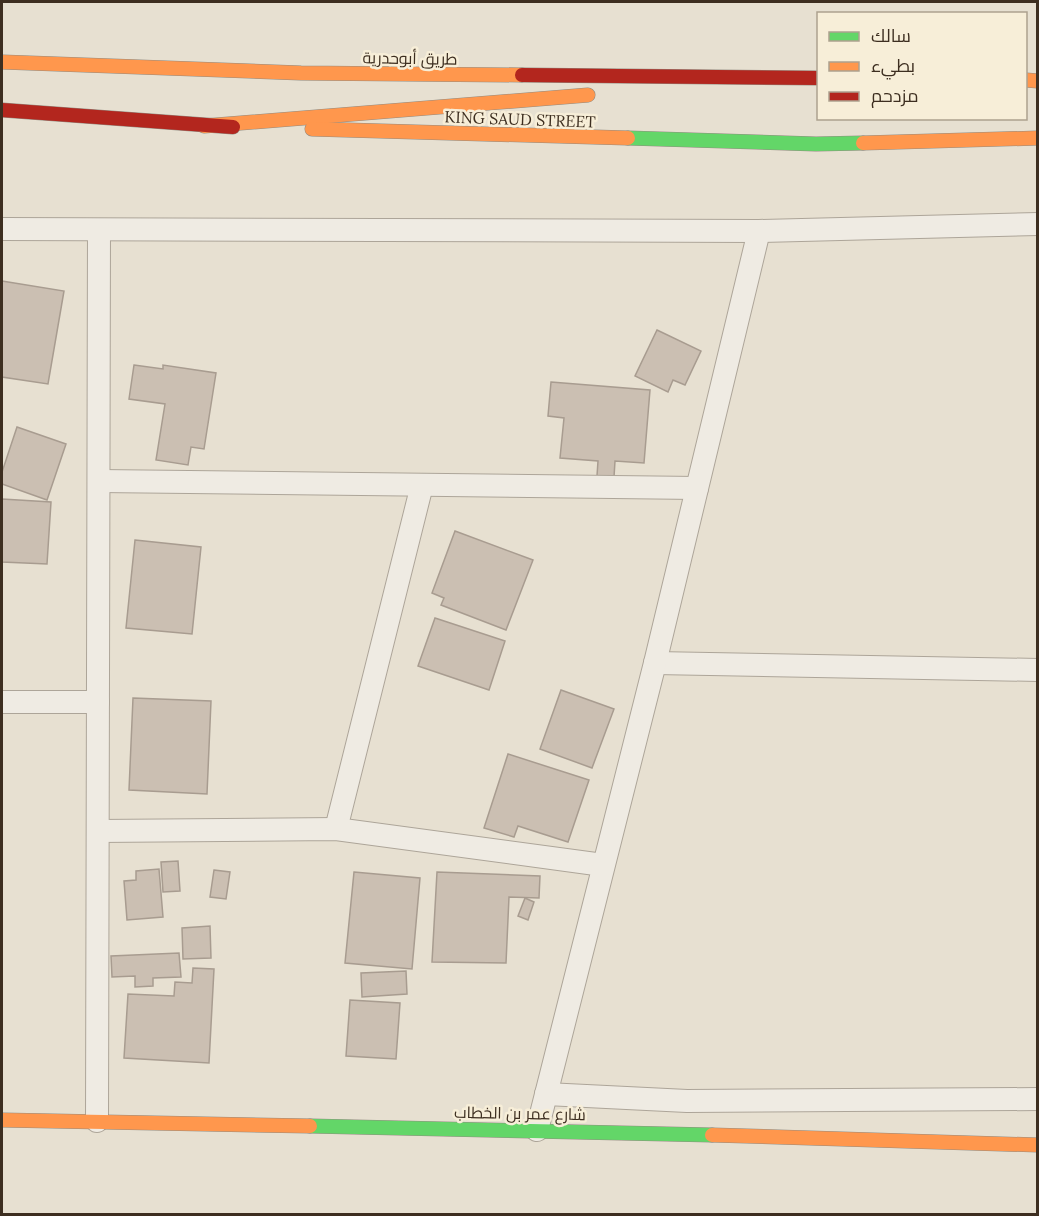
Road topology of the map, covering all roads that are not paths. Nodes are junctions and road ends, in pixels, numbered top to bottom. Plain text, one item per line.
1 (2, 62) edge
2 (796, 78) junction
3 (817, 78) edge
4 (654, 90) dead end
5 (606, 93) dead end
6 (2, 110) edge
7 (204, 126) junction
8 (1038, 138) edge
9 (1038, 224) edge
10 (2, 229) edge
11 (99, 230) junction
12 (759, 231) junction
13 (99, 481) junction
14 (422, 484) junction
15 (697, 488) junction
16 (655, 663) junction
17 (1038, 670) edge
18 (2, 702) edge
19 (98, 702) junction
20 (336, 829) junction
21 (98, 831) junction
22 (603, 865) junction
23 (546, 1094) junction
24 (1038, 1099) edge
25 (2, 1120) edge
26 (98, 1121) junction
27 (537, 1130) junction
28 (1038, 1145) edge

1 - 2 main road, طريق أبوحدرية
2 - 3 main road, طريق أبوحدرية
2 - 4 main road
5 - 7 main road
6 - 7 main road, KING SAUD STREET
7 - 8 main road, KING SAUD STREET
9 - 12 street
10 - 11 street
11 - 12 street
11 - 13 street
12 - 15 street
13 - 14 street
13 - 19 street
14 - 15 street
14 - 20 street
15 - 16 street
16 - 17 street
16 - 22 street
18 - 19 street
19 - 21 street
20 - 21 street
20 - 22 street
21 - 26 street
22 - 23 street
23 - 24 street
23 - 27 street
25 - 26 main road, شارع عمر بن الخطاب
26 - 27 main road, شارع عمر بن الخطاب
27 - 28 main road, شارع عمر بن الخطاب

